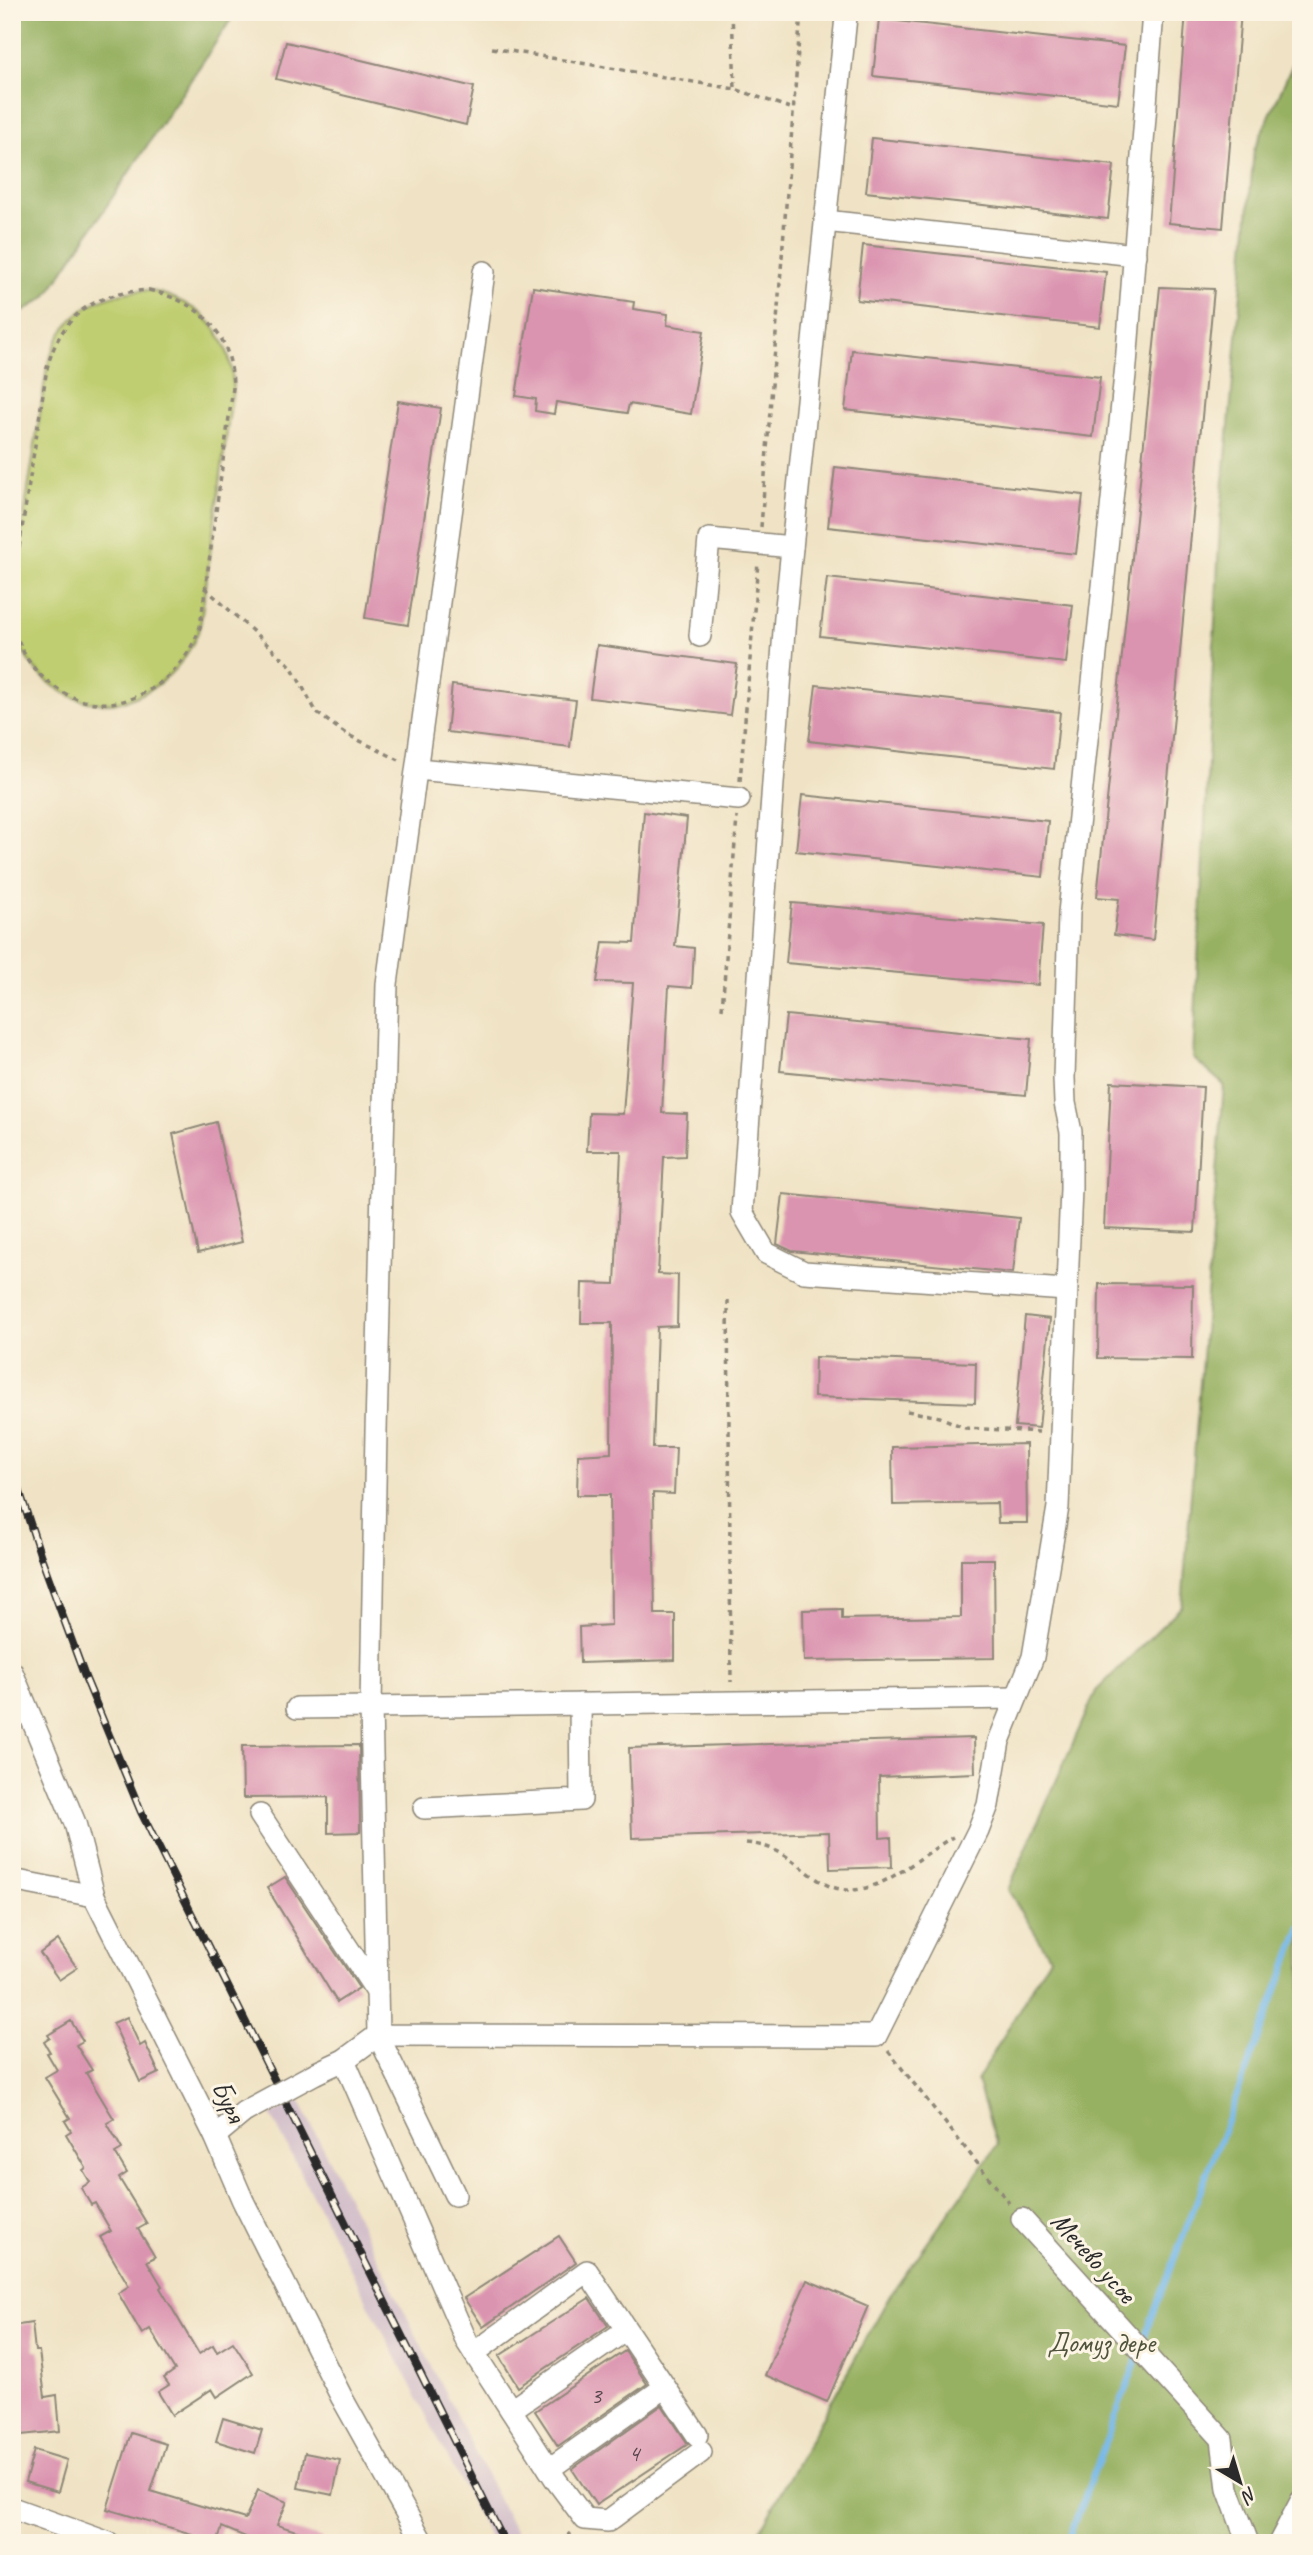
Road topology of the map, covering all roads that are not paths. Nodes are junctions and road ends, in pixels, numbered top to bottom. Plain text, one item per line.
1 (848, 12) edge
2 (1153, 12) edge
3 (825, 221) junction
4 (1135, 255) junction
5 (484, 272) dead end
6 (792, 547) junction
7 (699, 636) dead end
8 (417, 769) junction
9 (739, 799) road end
10 (1066, 1290) junction
11 (12, 1672) edge
12 (1016, 1698) junction
13 (580, 1704) junction
14 (372, 1706) junction
15 (297, 1708) dead end
16 (424, 1808) dead end
17 (260, 1815) dead end
18 (12, 1880) edge
19 (94, 1896) junction
20 (377, 1992) junction
21 (378, 2035) junction
22 (344, 2060) junction
23 (215, 2136) junction
24 (455, 2195) dead end
25 (1021, 2219) road end
26 (626, 2330) junction
27 (474, 2353) junction
28 (665, 2387) junction
29 (511, 2410) junction
30 (549, 2469) junction
31 (1301, 2501) edge
32 (12, 2508) edge
33 (104, 2542) edge
34 (423, 2543) edge
35 (1248, 2543) edge
36 (1279, 2543) edge

1 - 3 street
2 - 4 street
3 - 4 street
3 - 6 street
4 - 10 street
5 - 8 street
6 - 7 street
6 - 10 street
8 - 9 street
8 - 14 street
10 - 12 street
11 - 19 street, Буря
12 - 13 street
12 - 21 street
13 - 14 street
13 - 16 street
14 - 15 street
14 - 20 street
17 - 20 street
18 - 19 street
19 - 23 street, Буря
20 - 21 street
21 - 22 street
21 - 24 street
22 - 23 street, bridge
22 - 27 street
23 - 34 street, Буря
25 - 35 street, Мечево усое
26 - 27 street
26 - 28 street
26 - 29 street
27 - 29 street
28 - 30 street
28 - 30 street
29 - 30 street
31 - 36 street
32 - 33 street

